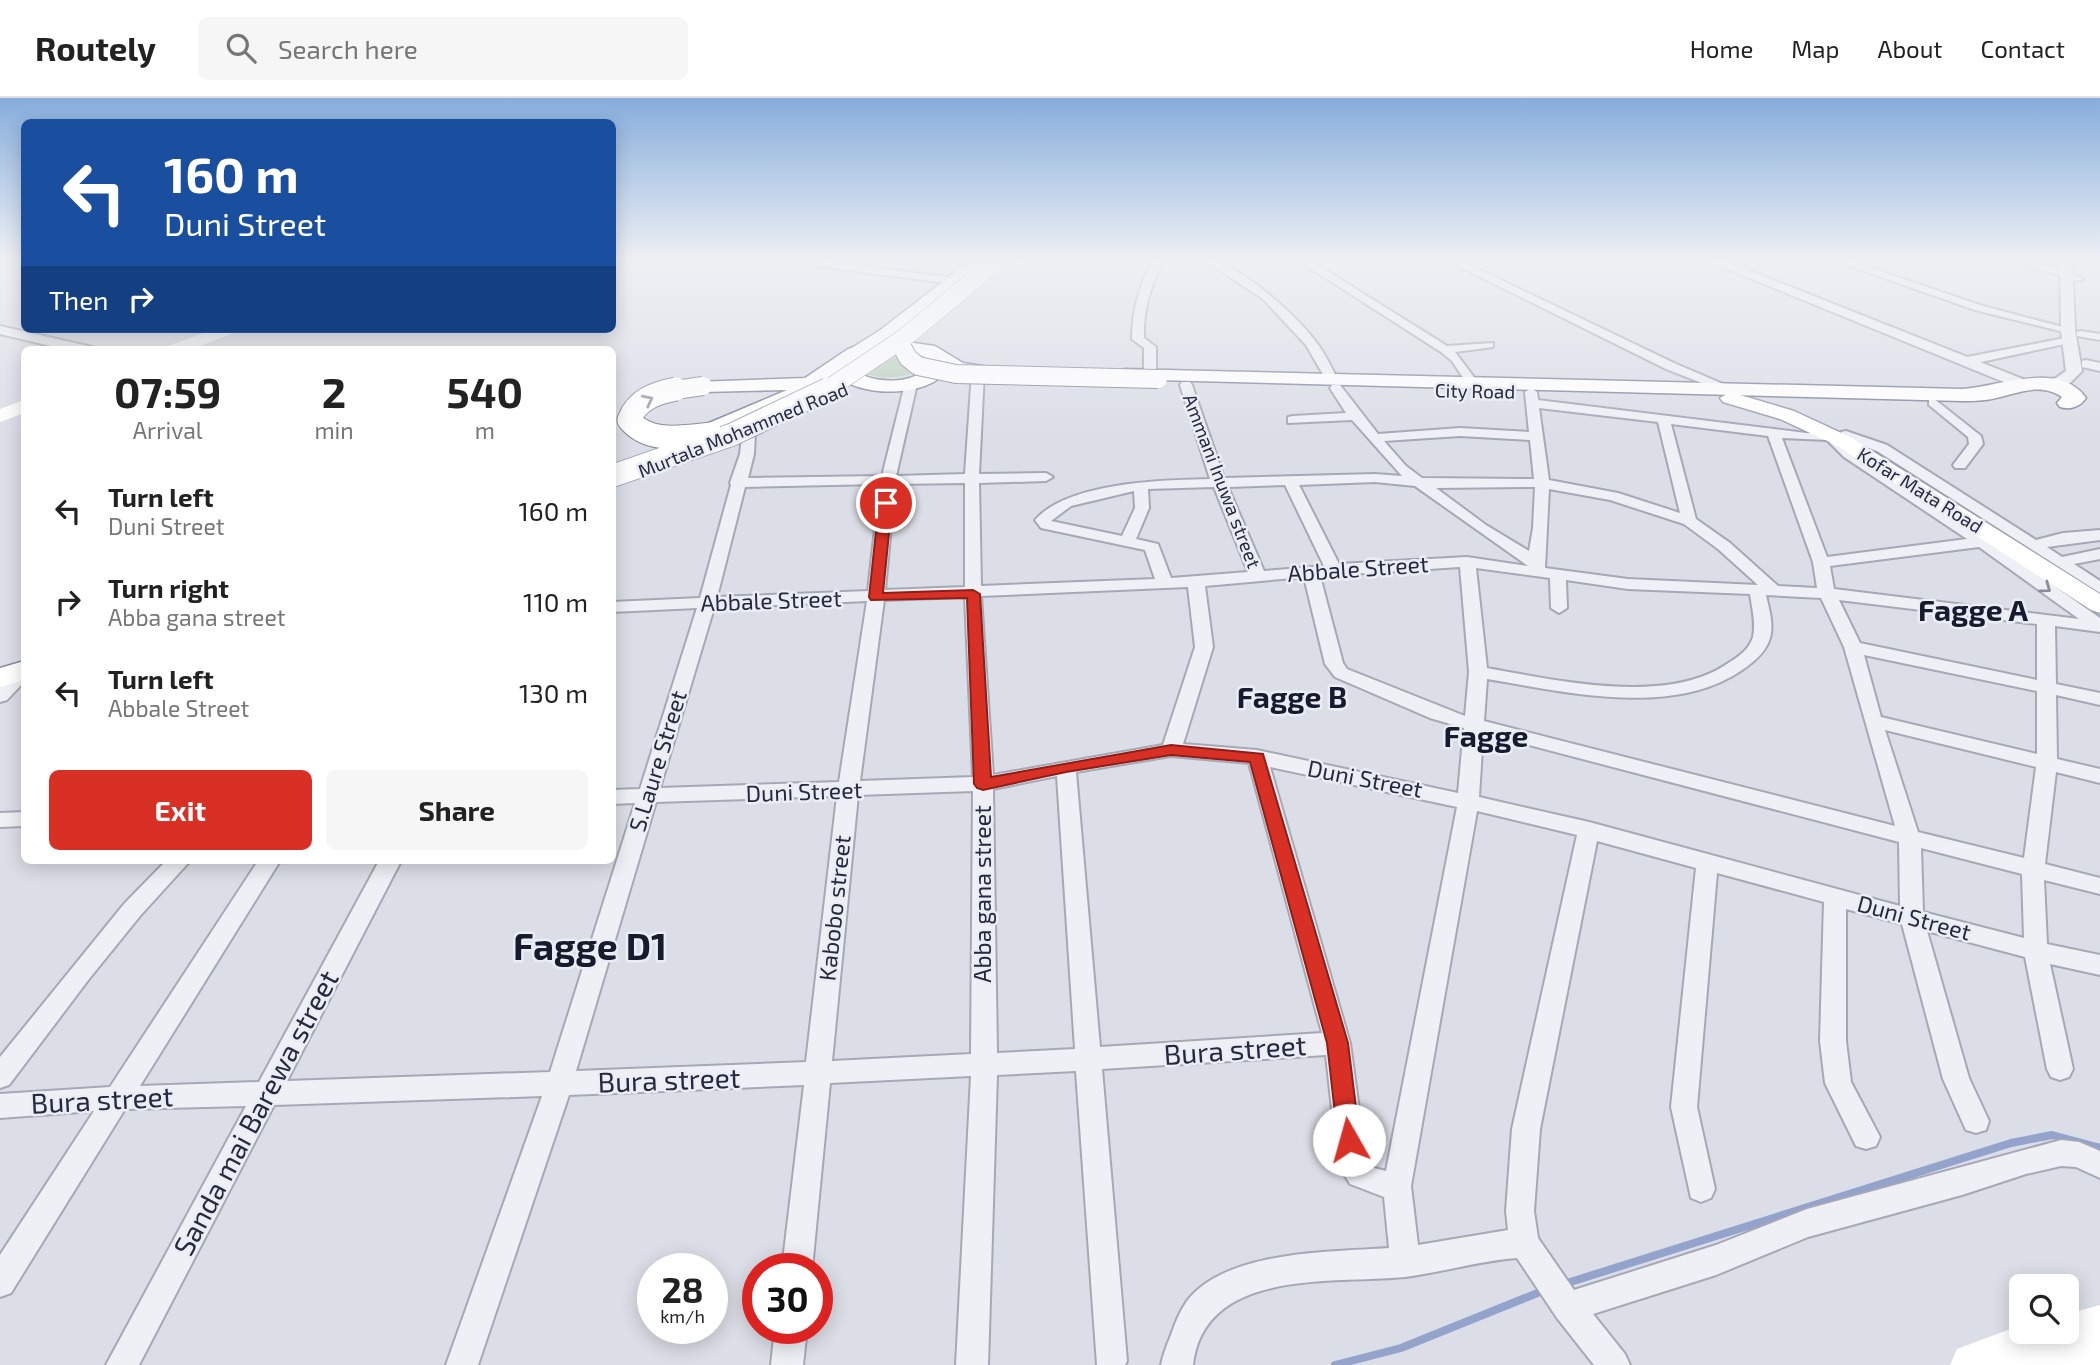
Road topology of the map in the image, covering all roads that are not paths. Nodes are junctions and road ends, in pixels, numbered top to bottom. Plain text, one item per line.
1 (907, 318) edge
2 (916, 318) edge
3 (928, 318) edge
4 (936, 318) edge
5 (1137, 318) edge
6 (1287, 318) edge
7 (1394, 318) edge
8 (1571, 318) edge
9 (1857, 318) edge
10 (2014, 318) edge
11 (2073, 318) edge
12 (0, 330) edge
13 (219, 333) edge
14 (233, 333) edge
15 (2073, 335) junction
16 (2100, 337) edge
17 (900, 342) junction
18 (1489, 345) dead end
19 (70, 346) edge
20 (185, 346) edge
21 (199, 346) edge
22 (1446, 351) junction
23 (933, 352) junction
24 (852, 355) junction
25 (1967, 362) junction
26 (2091, 368) edge
27 (978, 377) junction
28 (1154, 377) junction
29 (1184, 381) junction
30 (812, 384) junction
31 (886, 384) junction
32 (1334, 384) junction
33 (1473, 384) junction
34 (2020, 385) junction
35 (1730, 394) junction
36 (1532, 398) junction
37 (2071, 398) edge
38 (1784, 399) junction
39 (1933, 402) junction
40 (1355, 415) junction
41 (1663, 418) junction
42 (1293, 420) dead end
43 (748, 432) junction
44 (1773, 432) junction
45 (711, 434) junction
46 (1536, 436) junction
47 (1374, 438) junction
48 (1844, 438) junction
49 (1960, 465) dead end
50 (616, 467) edge
51 (616, 467) edge
52 (616, 475) edge
53 (1046, 477) dead end
54 (972, 478) junction
55 (616, 480) edge
56 (888, 480) junction
57 (1290, 481) junction
58 (1418, 481) junction
59 (737, 483) junction
60 (1219, 483) junction
61 (1542, 483) junction
62 (1141, 485) junction
63 (1689, 522) junction
64 (2100, 535) edge
65 (1127, 541) junction
66 (1982, 542) junction
67 (2035, 545) junction
68 (2100, 554) edge
69 (1467, 562) junction
70 (1821, 562) junction
71 (2061, 562) junction
72 (1536, 565) junction
73 (1334, 570) junction
74 (1311, 572) junction
75 (1558, 573) junction
76 (1258, 576) junction
77 (1196, 583) junction
78 (1165, 584) junction
79 (2100, 588) edge
80 (1765, 590) junction
81 (1826, 593) junction
82 (973, 594) junction
83 (2100, 594) edge
84 (876, 597) junction
85 (707, 604) junction
86 (2100, 605) edge
87 (616, 607) edge
88 (1559, 608) dead end
89 (2046, 620) junction
90 (2100, 627) edge
91 (1853, 647) junction
92 (21, 652) edge
93 (0, 657) edge
94 (21, 672) edge
95 (1478, 672) junction
96 (21, 674) edge
97 (0, 678) edge
98 (2048, 686) junction
99 (0, 696) edge
100 (2100, 699) edge
101 (1872, 721) junction
102 (1474, 725) junction
103 (1171, 750) junction
104 (1257, 757) junction
105 (2048, 762) junction
106 (1066, 767) junction
107 (2100, 776) edge
108 (983, 784) junction
109 (848, 791) junction
110 (647, 796) junction
111 (616, 797) edge
112 (1468, 801) junction
113 (21, 819) edge
114 (0, 820) edge
115 (1589, 831) junction
116 (1910, 839) junction
117 (176, 864) edge
118 (268, 864) edge
119 (388, 864) edge
120 (1707, 864) junction
121 (2033, 870) junction
122 (2100, 886) edge
123 (1835, 897) junction
124 (1912, 918) junction
125 (2036, 951) junction
126 (2100, 965) edge
127 (1337, 1043) junction
128 (1088, 1061) junction
129 (984, 1066) junction
130 (2060, 1069) dead end
131 (817, 1075) junction
132 (0, 1077) edge
133 (559, 1084) junction
134 (266, 1094) junction
135 (116, 1098) junction
136 (0, 1106) edge
137 (1976, 1121) dead end
138 (1867, 1137) dead end
139 (2100, 1166) edge
140 (1397, 1186) junction
141 (1701, 1189) dead end
142 (1524, 1244) junction
143 (799, 1253) edge
144 (1405, 1262) junction
145 (0, 1282) edge
146 (1568, 1307) junction
147 (2100, 1328) edge
148 (789, 1344) edge
149 (2100, 1356) edge
150 (1111, 1361) dead end
151 (1177, 1361) edge
152 (122, 1365) edge
153 (463, 1365) edge
154 (787, 1365) edge
155 (972, 1365) edge
156 (1614, 1365) edge
157 (1973, 1365) edge
158 (2064, 1365) edge

1 - 24 main road
2 - 45 main road, bridge
3 - 17 main road, bridge
4 - 23 main road
5 - 28 street
6 - 32 street
7 - 22 street
8 - 35 street
9 - 25 street
10 - 15 street
11 - 15 street
12 - 19 street
13 - 20 main road
14 - 21 main road
15 - 16 street
15 - 25 street
15 - 26 street
15 - 37 street
17 - 28 highway, bridge
17 - 52 main road, bridge
18 - 22 street
22 - 33 street
23 - 24 highway, City Road
23 - 27 highway, City Road
23 - 31 highway
24 - 30 highway, Murtala Mohammed Road
24 - 31 highway
25 - 34 street
26 - 37 street
27 - 28 highway, City Road
27 - 29 highway, City Road
27 - 31 highway, City Road
27 - 54 street, Abba gana street
28 - 29 highway, City Road
29 - 32 highway, City Road
29 - 60 street, Ammani Inuwa street
30 - 31 highway
45 -> 30 highway, bridge
30 - 51 highway, Murtala Mohammed Road
31 - 43 highway, Murtala Mohammed Road
31 - 56 street, Kabobo street
32 - 33 highway, City Road
32 - 36 highway, City Road
32 - 40 street
33 - 35 highway, City Road
34 - 35 highway, City Road
34 - 37 highway
35 - 36 highway, City Road
35 - 38 highway, City Road
35 - 48 main road, Kofar Mata Road
36 - 41 street
36 - 46 street
37 - 39 highway, City Road
38 - 39 highway, City Road
38 - 48 main road, Kofar Mata Road
39 - 49 street
40 - 42 street
40 - 47 street
41 - 44 street
41 - 63 street
43 - 55 highway, Murtala Mohammed Road
43 - 59 street, S.Laure Street
44 - 48 street
44 - 70 street
45 - 50 main road, bridge
46 - 47 street
46 - 61 street
47 - 58 street
48 - 66 street
48 - 67 street
48 - 83 main road, Kofar Mata Road
48 - 86 main road, Kofar Mata Road
53 - 54 street
54 - 56 street
54 - 82 street, Abba gana street
56 - 59 street
56 - 84 street, Kabobo street
57 - 58 street
57 - 60 street
57 - 73 street
58 - 61 street
58 - 72 street
59 - 85 street, S.Laure Street
60 - 62 street
60 - 76 street, Ammani Inuwa street
61 - 63 street
61 - 72 street
62 - 65 street
62 - 65 street
63 - 80 street
64 - 67 street
65 - 78 street
66 - 70 street
66 -> 90 street
67 - 71 street
68 - 71 street
69 - 72 street, Abbale Street
69 - 73 street, Abbale Street
69 - 95 street
70 - 81 street
71 - 79 street
72 - 75 street, Abbale Street
73 - 74 street, Abbale Street
74 - 76 street, Abbale Street
74 - 102 street
75 - 80 street, Abbale Street
75 - 88 street
76 - 77 street, Abbale Street
77 - 78 street, Abbale Street
77 - 103 street
78 - 82 street, Abbale Street
80 - 81 street, Abbale Street
80 - 95 street
81 - 89 street, Abbale Street
81 - 91 street
82 - 84 street, Abbale Street
82 - 108 street, Abba gana street
84 - 85 street, Abbale Street
84 - 109 street, Kabobo street
85 - 87 street, Abbale Street
85 - 110 street, S.Laure Street
89 - 90 street, Abbale Street
89 - 98 street
91 - 98 street
91 - 101 street
92 - 93 highway
94 - 97 highway
95 - 102 street
96 - 99 street
98 - 100 street
98 - 105 street
101 - 105 street
101 - 116 street
102 - 112 street
102 - 116 street
103 - 104 street, Duni Street
103 - 106 street, Duni Street
104 - 112 street, Duni Street
104 - 127 street
105 - 107 street
105 - 121 street
106 - 108 street, Duni Street
106 - 128 street
108 - 109 street, Duni Street
108 - 129 street, Abba gana street
109 - 110 street, Duni Street
109 - 131 street, Kabobo street
110 - 111 street, Duni Street
110 - 133 street, S.Laure Street
112 - 115 street, Duni Street
112 - 140 street
113 - 114 street
115 - 120 street, Duni Street
115 - 142 street
116 - 121 street
116 - 124 street
117 - 132 street
118 - 135 street
119 - 134 street, Sanda mai Barewa street
120 - 123 street, Duni Street
120 - 141 street
121 - 122 street
121 - 125 street
123 - 124 street, Duni Street
123 - 138 street
124 - 125 street, Duni Street
124 - 137 street
125 - 126 street, Duni Street
125 - 130 street
127 - 128 street, Bura street
127 - 140 street
128 - 129 street, Bura street
128 - 150 street
129 - 131 street, Bura street
129 - 155 street, Abba gana street
131 - 133 street, Bura street
131 - 143 street, Kabobo street
133 - 134 street, Bura street
133 - 153 street, S.Laure Street
134 - 135 street, Bura street
134 - 152 street, Sanda mai Barewa street
135 - 136 street, Bura street
135 - 145 street
139 - 146 street
140 - 144 street
142 - 144 street
142 - 146 street
144 - 151 street
146 - 156 street
147 - 157 main road
148 - 154 street
149 - 158 main road

